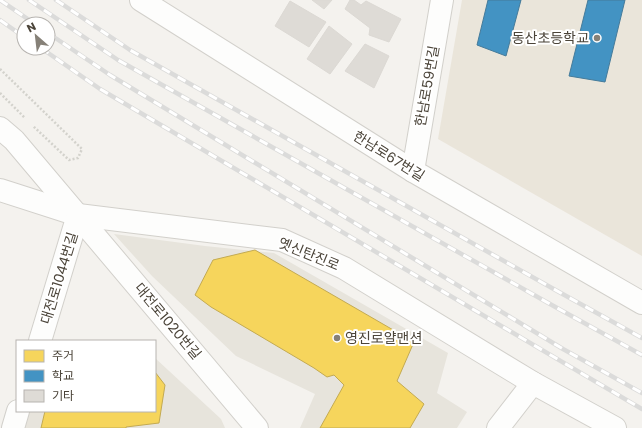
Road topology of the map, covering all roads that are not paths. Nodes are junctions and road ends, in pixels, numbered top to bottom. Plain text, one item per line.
1 (141, 0) edge
2 (442, 0) edge
3 (0, 128) edge
4 (413, 171) junction
5 (0, 190) edge
6 (78, 215) junction
7 (642, 304) edge
8 (40, 340) edge
9 (533, 383) junction
10 (18, 412) edge
11 (13, 428) edge
12 (257, 428) edge
13 (498, 428) edge
14 (615, 428) edge

1 - 4 street, 한남로67번길
2 - 4 street, 한남로59번길
3 - 6 street
4 - 7 street, 한남로67번길
5 - 6 street, 옛신탄진로
6 - 8 street, 대전로1044번길
6 - 9 street, 옛신탄진로
6 - 12 street, 대전로1020번길
9 - 13 street
9 - 14 street, 옛신탄진로
10 - 11 street

